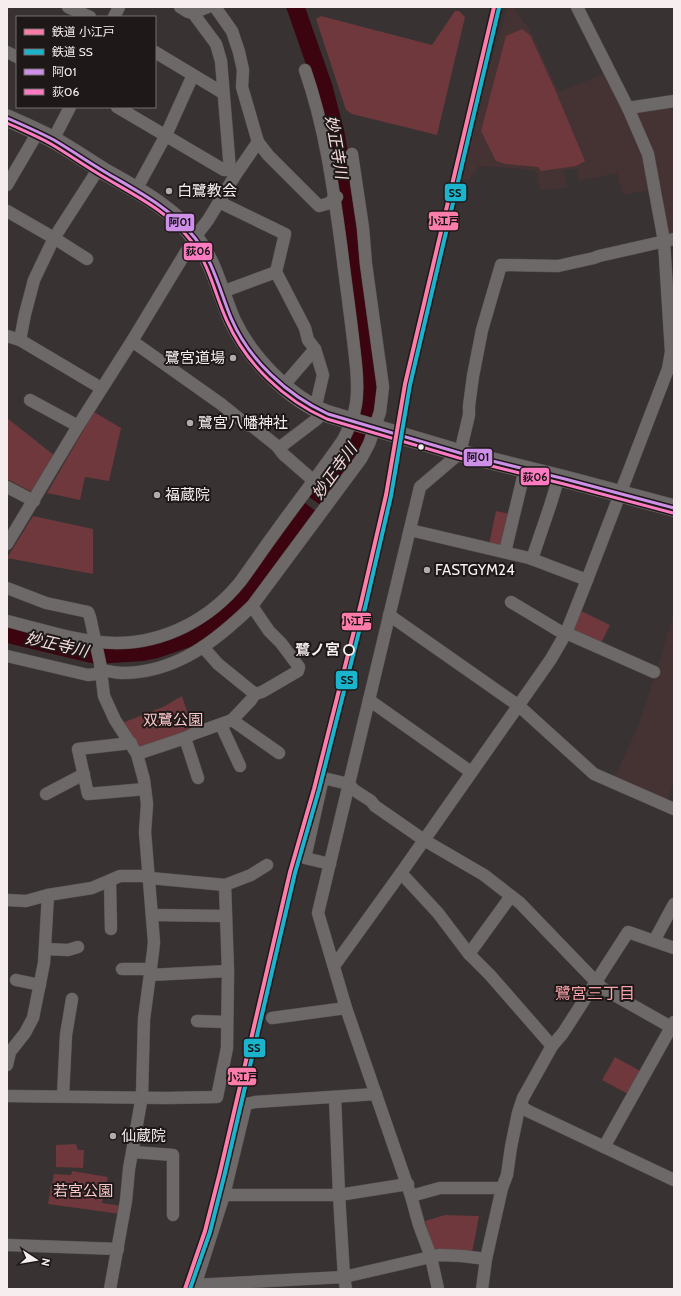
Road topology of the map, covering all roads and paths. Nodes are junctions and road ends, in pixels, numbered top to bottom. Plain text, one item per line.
1 (68, 7) edge
2 (119, 7) edge
3 (180, 7) edge
4 (208, 7) edge
5 (215, 7) edge
6 (577, 7) edge
7 (192, 13) junction
8 (88, 16) edge
9 (114, 16) edge
10 (7, 52) edge
11 (156, 53) edge
12 (16, 56) edge
13 (305, 70) dead end
14 (193, 75) junction
15 (223, 93) junction
16 (674, 101) edge
17 (69, 108) edge
18 (119, 108) edge
19 (628, 108) junction
20 (7, 118) edge
21 (38, 132) junction
22 (166, 135) junction
23 (53, 140) junction
24 (258, 142) junction
25 (352, 154) dead end
26 (99, 168) junction
27 (233, 172) junction
28 (7, 185) edge
29 (136, 190) junction
30 (336, 197) junction
31 (219, 202) junction
32 (7, 211) edge
33 (194, 237) junction
34 (54, 238) junction
35 (669, 240) edge
36 (87, 259) dead end
37 (276, 272) junction
38 (222, 292) junction
39 (7, 336) edge
40 (20, 340) junction
41 (132, 341) junction
42 (315, 349) junction
43 (672, 363) edge
44 (284, 385) junction
45 (102, 388) junction
46 (30, 400) dead end
47 (318, 409) junction
48 (352, 424) junction
49 (78, 426) junction
50 (373, 431) junction
51 (278, 448) junction
52 (460, 453) junction
53 (525, 469) junction
54 (559, 477) junction
55 (314, 481) junction
56 (7, 488) edge
57 (620, 493) junction
58 (34, 501) junction
59 (674, 508) edge
60 (410, 530) junction
61 (7, 544) edge
62 (505, 552) junction
63 (532, 559) junction
64 (587, 580) junction
65 (7, 588) edge
66 (511, 602) dead end
67 (252, 606) junction
68 (389, 615) junction
69 (7, 620) edge
70 (566, 633) junction
71 (96, 643) junction
72 (203, 647) junction
73 (7, 656) edge
74 (101, 667) junction
75 (654, 672) dead end
76 (254, 694) junction
77 (370, 700) junction
78 (519, 706) junction
79 (227, 722) junction
80 (185, 738) junction
81 (131, 743) junction
82 (279, 753) dead end
83 (137, 754) junction
84 (240, 766) dead end
85 (471, 772) junction
86 (84, 774) junction
87 (198, 778) dead end
88 (349, 784) junction
89 (145, 789) junction
90 (46, 794) dead end
91 (674, 809) edge
92 (424, 840) junction
93 (330, 864) junction
94 (267, 865) dead end
95 (401, 873) junction
96 (150, 878) junction
97 (110, 881) junction
98 (225, 885) junction
99 (48, 895) junction
100 (511, 896) junction
101 (7, 900) edge
102 (674, 904) edge
103 (152, 915) junction
104 (226, 916) junction
105 (111, 929) dead end
106 (654, 941) junction
107 (78, 947) dead end
108 (674, 948) edge
109 (45, 949) junction
110 (469, 954) junction
111 (334, 966) junction
112 (122, 969) dead end
113 (228, 971) junction
114 (150, 972) junction
115 (16, 980) dead end
116 (597, 982) junction
117 (40, 985) junction
118 (72, 999) dead end
119 (346, 1008) junction
120 (272, 1018) dead end
121 (197, 1021) dead end
122 (227, 1022) junction
123 (673, 1025) edge
124 (669, 1043) edge
125 (552, 1046) junction
126 (7, 1065) edge
127 (376, 1094) junction
128 (7, 1096) edge
129 (63, 1096) junction
130 (142, 1096) junction
131 (335, 1096) junction
132 (521, 1106) junction
133 (604, 1147) junction
134 (133, 1152) junction
135 (674, 1180) edge
136 (502, 1188) junction
137 (410, 1190) junction
138 (224, 1195) junction
139 (339, 1195) junction
140 (173, 1215) dead end
141 (7, 1245) edge
142 (118, 1249) junction
143 (431, 1257) junction
144 (486, 1259) junction
145 (345, 1283) edge
146 (194, 1287) edge
147 (110, 1289) edge
148 (438, 1289) edge
149 (482, 1289) edge

1 - 8 street
2 - 9 street
3 - 7 street
4 - 7 street
5 - 24 street
6 - 19 street
7 - 15 street
10 - 12 street
11 - 14 street
13 - 30 street
14 - 15 street
14 - 22 street
15 - 27 street
16 - 19 street
17 - 23 street
18 - 22 street
19 - 35 street
20 - 21 main road
21 - 23 main road
21 - 28 street
22 - 27 street
22 - 29 street
23 - 26 main road
24 - 27 street
24 - 30 street
25 - 50 street
26 - 29 main road
26 - 34 street
27 - 31 street
29 - 33 main road
30 - 48 street
31 - 33 street
31 - 37 street
32 - 34 street
33 - 38 main road
33 - 41 street
34 - 36 street
34 - 40 street
35 - 43 street
35 - 52 street
37 - 38 street
37 - 42 street
38 - 44 main road
39 - 40 street
40 - 45 street
41 - 45 street
41 - 51 street
42 - 44 street
42 - 47 street
43 - 57 street
44 - 47 main road
45 - 49 street
46 - 49 street
47 - 48 main road
47 - 51 street
48 - 50 main road
48 - 55 street
49 - 58 street
50 - 52 main road
50 - 67 street
51 - 55 street
52 - 53 main road
52 - 60 street
53 - 54 main road
53 - 62 street
54 - 57 main road
54 - 63 street
55 - 71 street
56 - 58 street
57 - 59 main road
57 - 64 street
58 - 61 street
60 - 62 street
60 - 68 street
62 - 63 street
63 - 64 street
64 - 70 street
65 - 71 street
66 - 70 street
67 - 72 street
67 - 76 street
68 - 77 street
68 - 78 street
69 - 71 street
70 - 75 street
70 - 78 street
71 - 74 street
72 - 74 street
72 - 76 street
73 - 74 street
74 - 81 street
76 - 79 street
77 - 85 street
77 - 88 street
78 - 85 street
78 - 91 street
79 - 80 street
79 - 82 street
79 - 84 street
80 - 83 street
80 - 87 street
81 - 83 street
81 - 86 street
83 - 89 street
85 - 92 street
86 - 89 street
86 - 90 street
88 - 92 street
88 - 93 street
88 - 93 street
89 - 96 street
92 - 95 street
92 - 100 street
93 - 111 street
94 - 98 street
95 - 110 street
95 - 111 street
96 - 97 street
96 - 98 street
96 - 103 street
97 - 99 street
97 - 105 street
98 - 104 street
99 - 101 street
99 - 109 street
100 - 110 street
100 - 116 street
102 - 106 street
103 - 104 street
103 - 114 street
104 - 113 street
106 - 108 street
106 - 116 street
107 - 109 street
109 - 117 street
110 - 125 street
111 - 119 street
112 - 114 street
113 - 114 street
113 - 122 street
114 - 130 street
115 - 117 street
116 - 123 street
116 - 125 street
117 - 126 street
118 - 129 street
119 - 120 street
119 - 127 street
121 - 122 street
122 - 130 street
123 - 124 street
124 - 133 street
125 - 132 street
127 - 131 street
127 - 137 street
128 - 129 street
129 - 130 street
130 - 134 street
131 - 138 street
131 - 139 street
132 - 133 street
132 - 136 street
133 - 135 street
134 - 140 street
134 - 142 street
136 - 137 street
136 - 144 street
137 - 139 street
137 - 143 street
138 - 139 street
138 - 146 street
139 - 145 street
141 - 142 street
142 - 147 street
143 - 144 street
143 - 145 street
143 - 148 street
144 - 149 street
145 - 146 street

